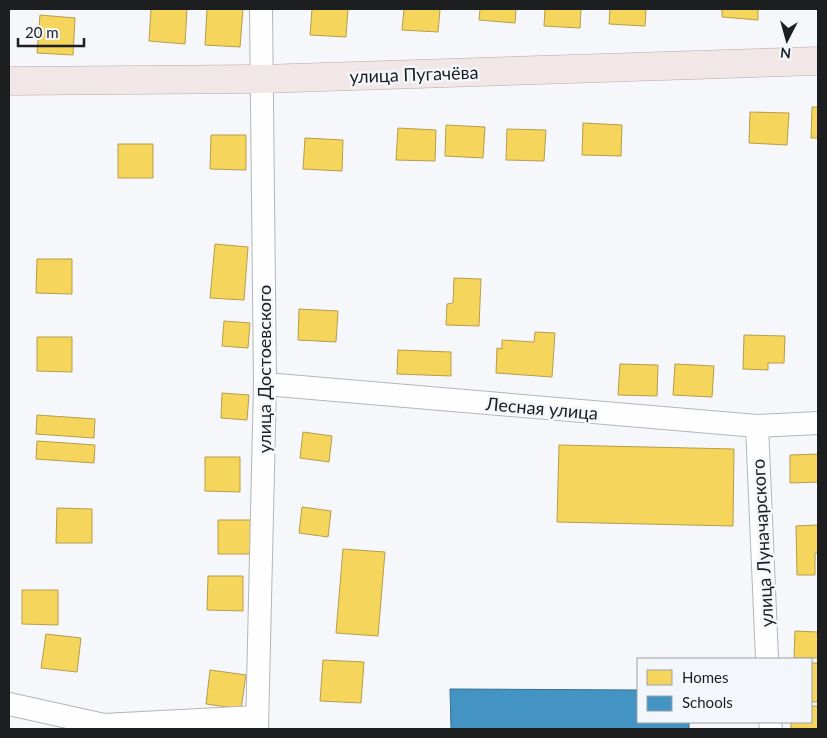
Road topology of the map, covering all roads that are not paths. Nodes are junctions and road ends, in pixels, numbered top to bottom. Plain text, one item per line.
1 (260, 9) edge
2 (818, 61) edge
3 (261, 79) junction
4 (9, 81) edge
5 (266, 384) junction
6 (818, 423) edge
7 (757, 426) junction
8 (768, 658) edge
9 (9, 704) edge
10 (257, 723) edge
11 (104, 727) edge

1 - 3 street, улица Достоевского
2 - 3 main road, улица Пугачёва
3 - 4 main road, улица Пугачёва
3 - 5 street, улица Достоевского
5 - 7 street, Лесная улица
5 - 10 street, улица Достоевского
6 - 7 street, Лесная улица
7 - 8 street, улица Луначарского
9 - 11 street
10 - 11 street

